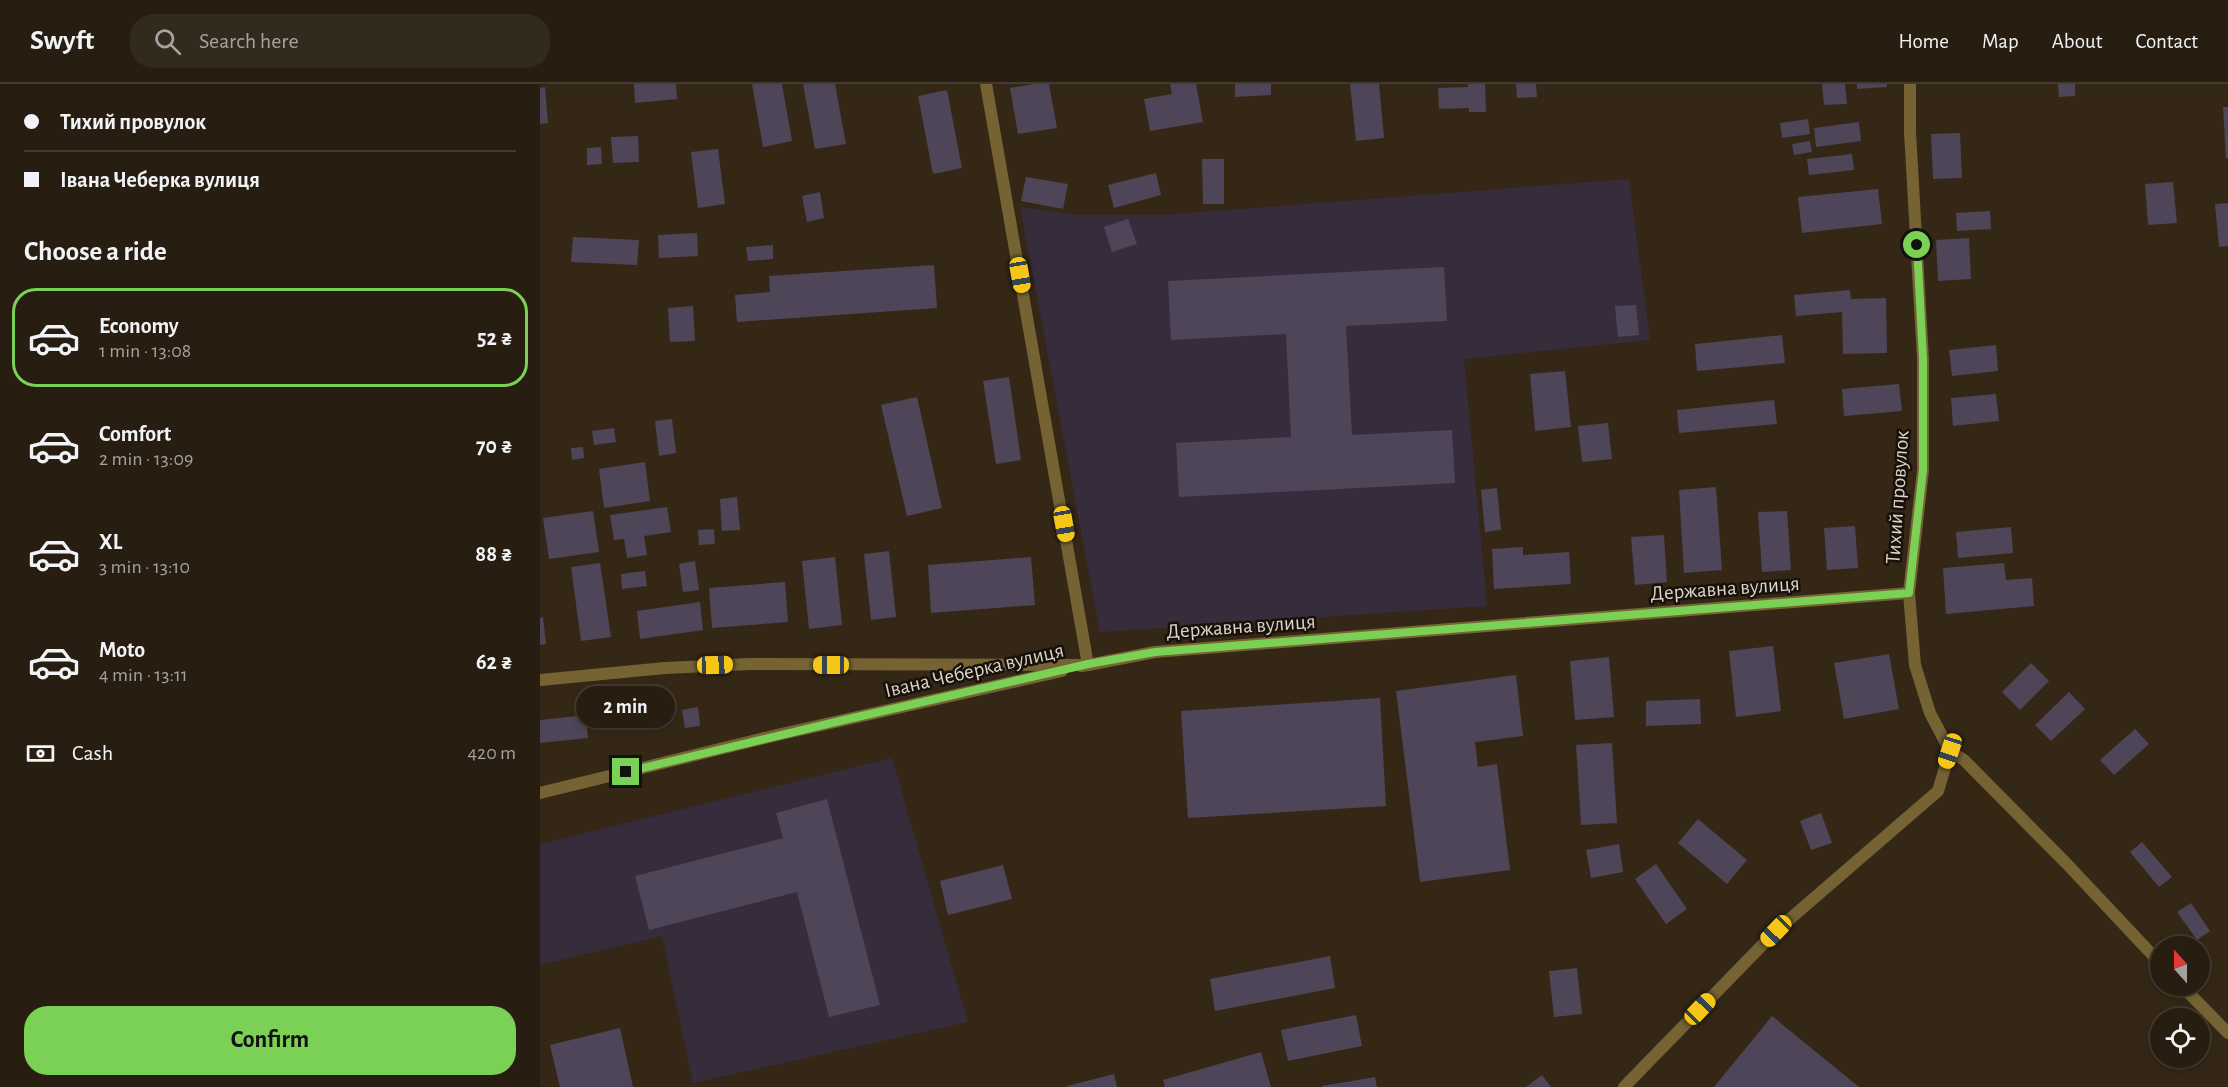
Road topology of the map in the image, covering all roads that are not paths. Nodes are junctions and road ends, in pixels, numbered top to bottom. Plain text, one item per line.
1 (986, 84) edge
2 (1910, 84) edge
3 (1909, 593) junction
4 (1088, 664) junction
5 (540, 680) edge
6 (1950, 751) junction
7 (540, 793) edge
8 (2150, 952) edge
9 (2192, 996) edge
10 (2228, 1033) edge
11 (1624, 1087) edge

1 - 4 street, Івана Чеберка вулиця
2 - 3 street, Тихий провулок
3 - 4 street, Державна вулиця
3 - 6 street, Тихий провулок
4 - 5 street, Державна вулиця
4 - 7 street, Івана Чеберка вулиця
6 - 8 street, Тихий провулок
6 - 11 street
9 - 10 street

